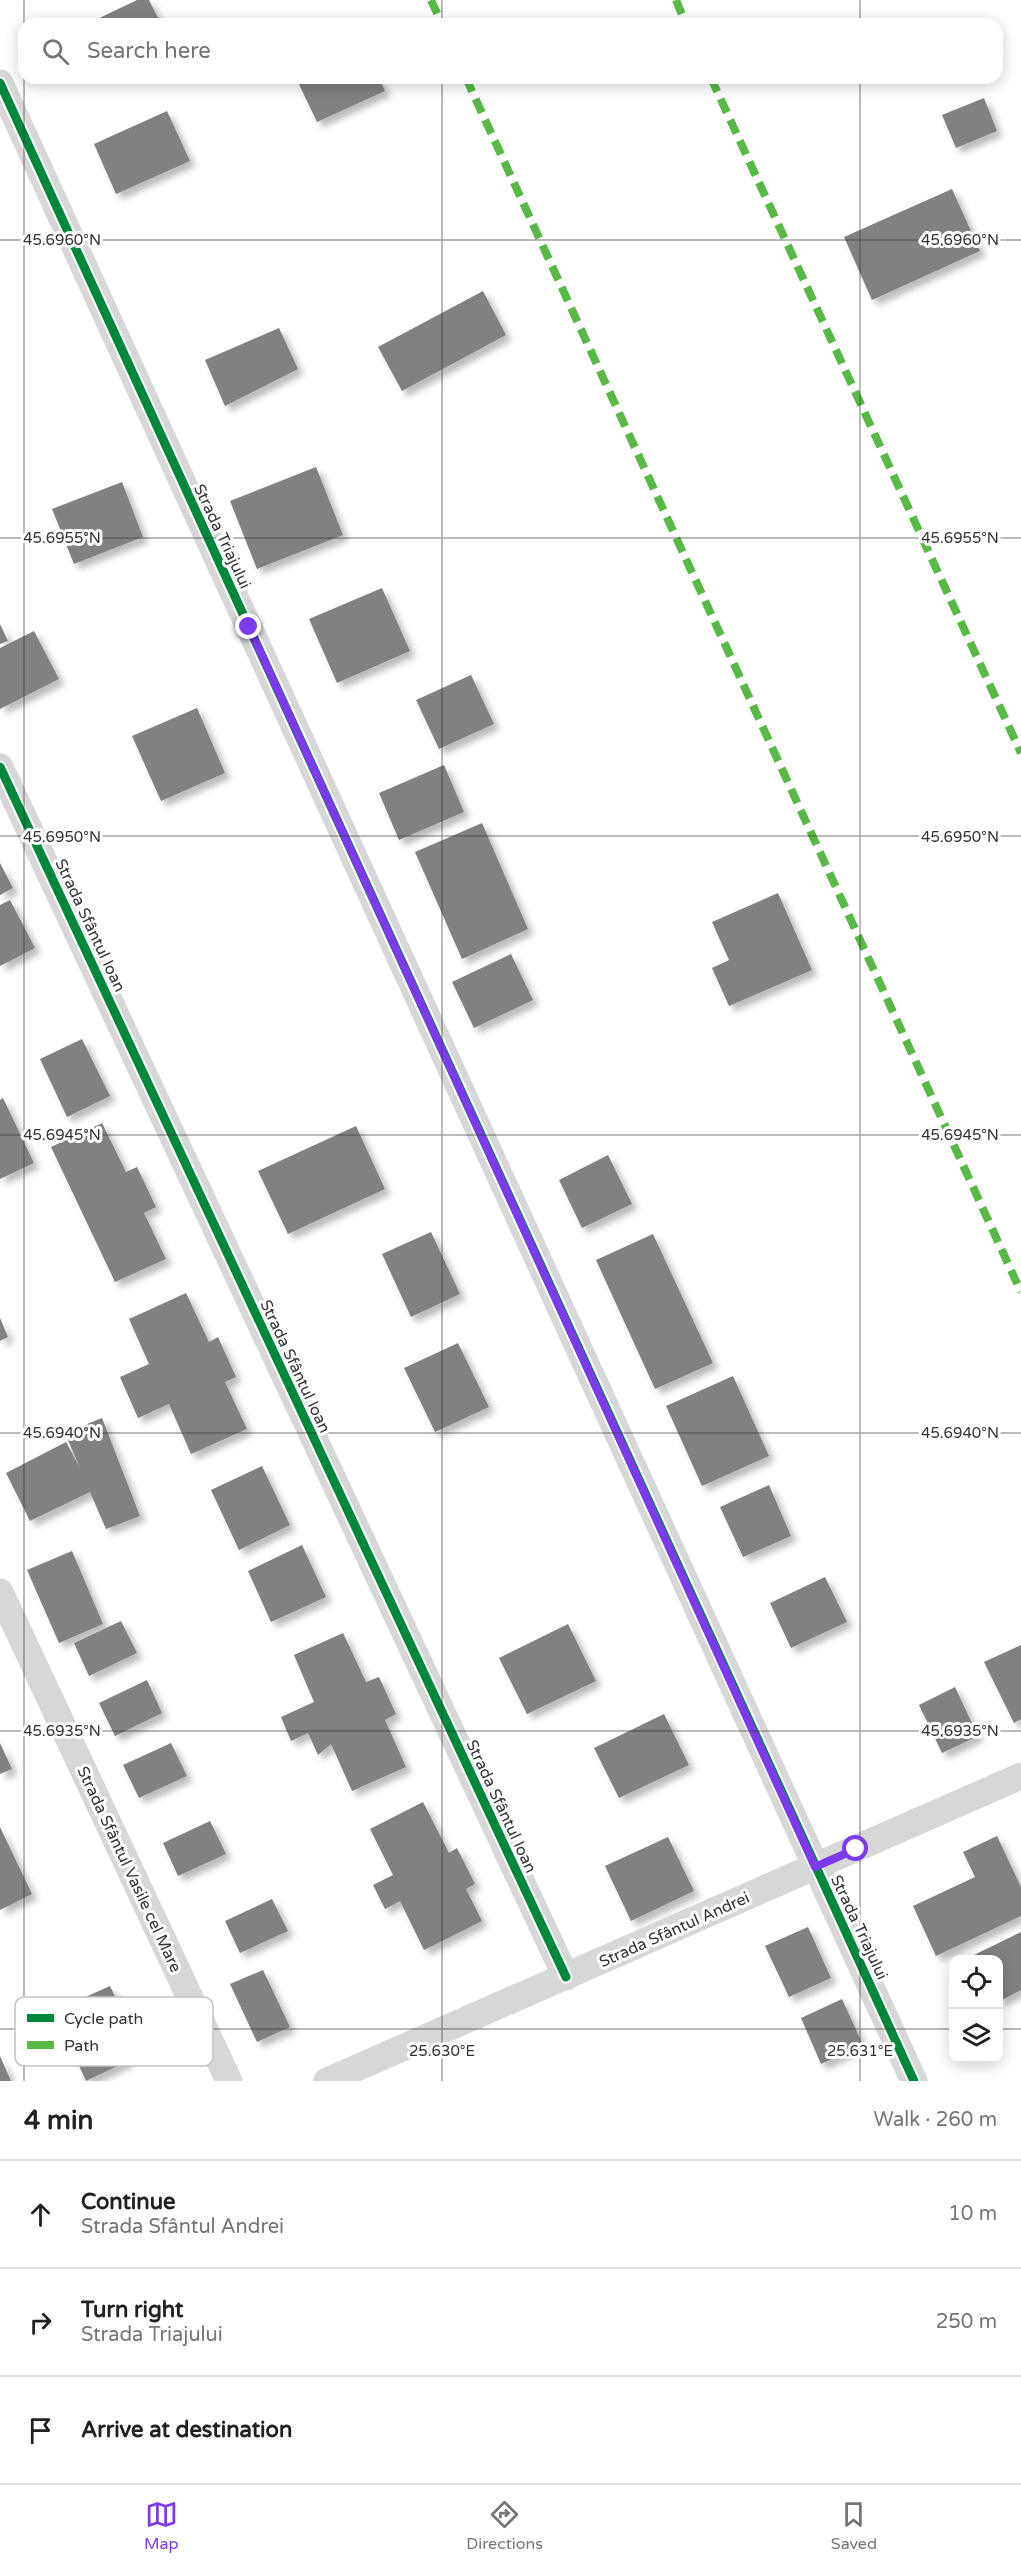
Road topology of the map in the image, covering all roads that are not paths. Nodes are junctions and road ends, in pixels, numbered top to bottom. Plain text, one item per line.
1 (0, 83) edge
2 (0, 767) edge
3 (0, 1592) edge
4 (1021, 1776) edge
5 (815, 1867) junction
6 (566, 1977) junction
7 (190, 1997) edge
8 (213, 2047) edge
9 (229, 2081) edge
10 (327, 2081) edge
11 (914, 2081) edge

1 - 5 street, Strada Triajului
2 - 6 street, Strada Sfântul Ioan
3 - 7 street, Strada Sfântul Vasile cel Mare
4 - 5 street, Strada Sfântul Andrei
5 - 6 street, Strada Sfântul Andrei
5 - 11 street, Strada Triajului
6 - 10 street, Strada Sfântul Andrei
8 - 9 street, Strada Sfântul Vasile cel Mare

